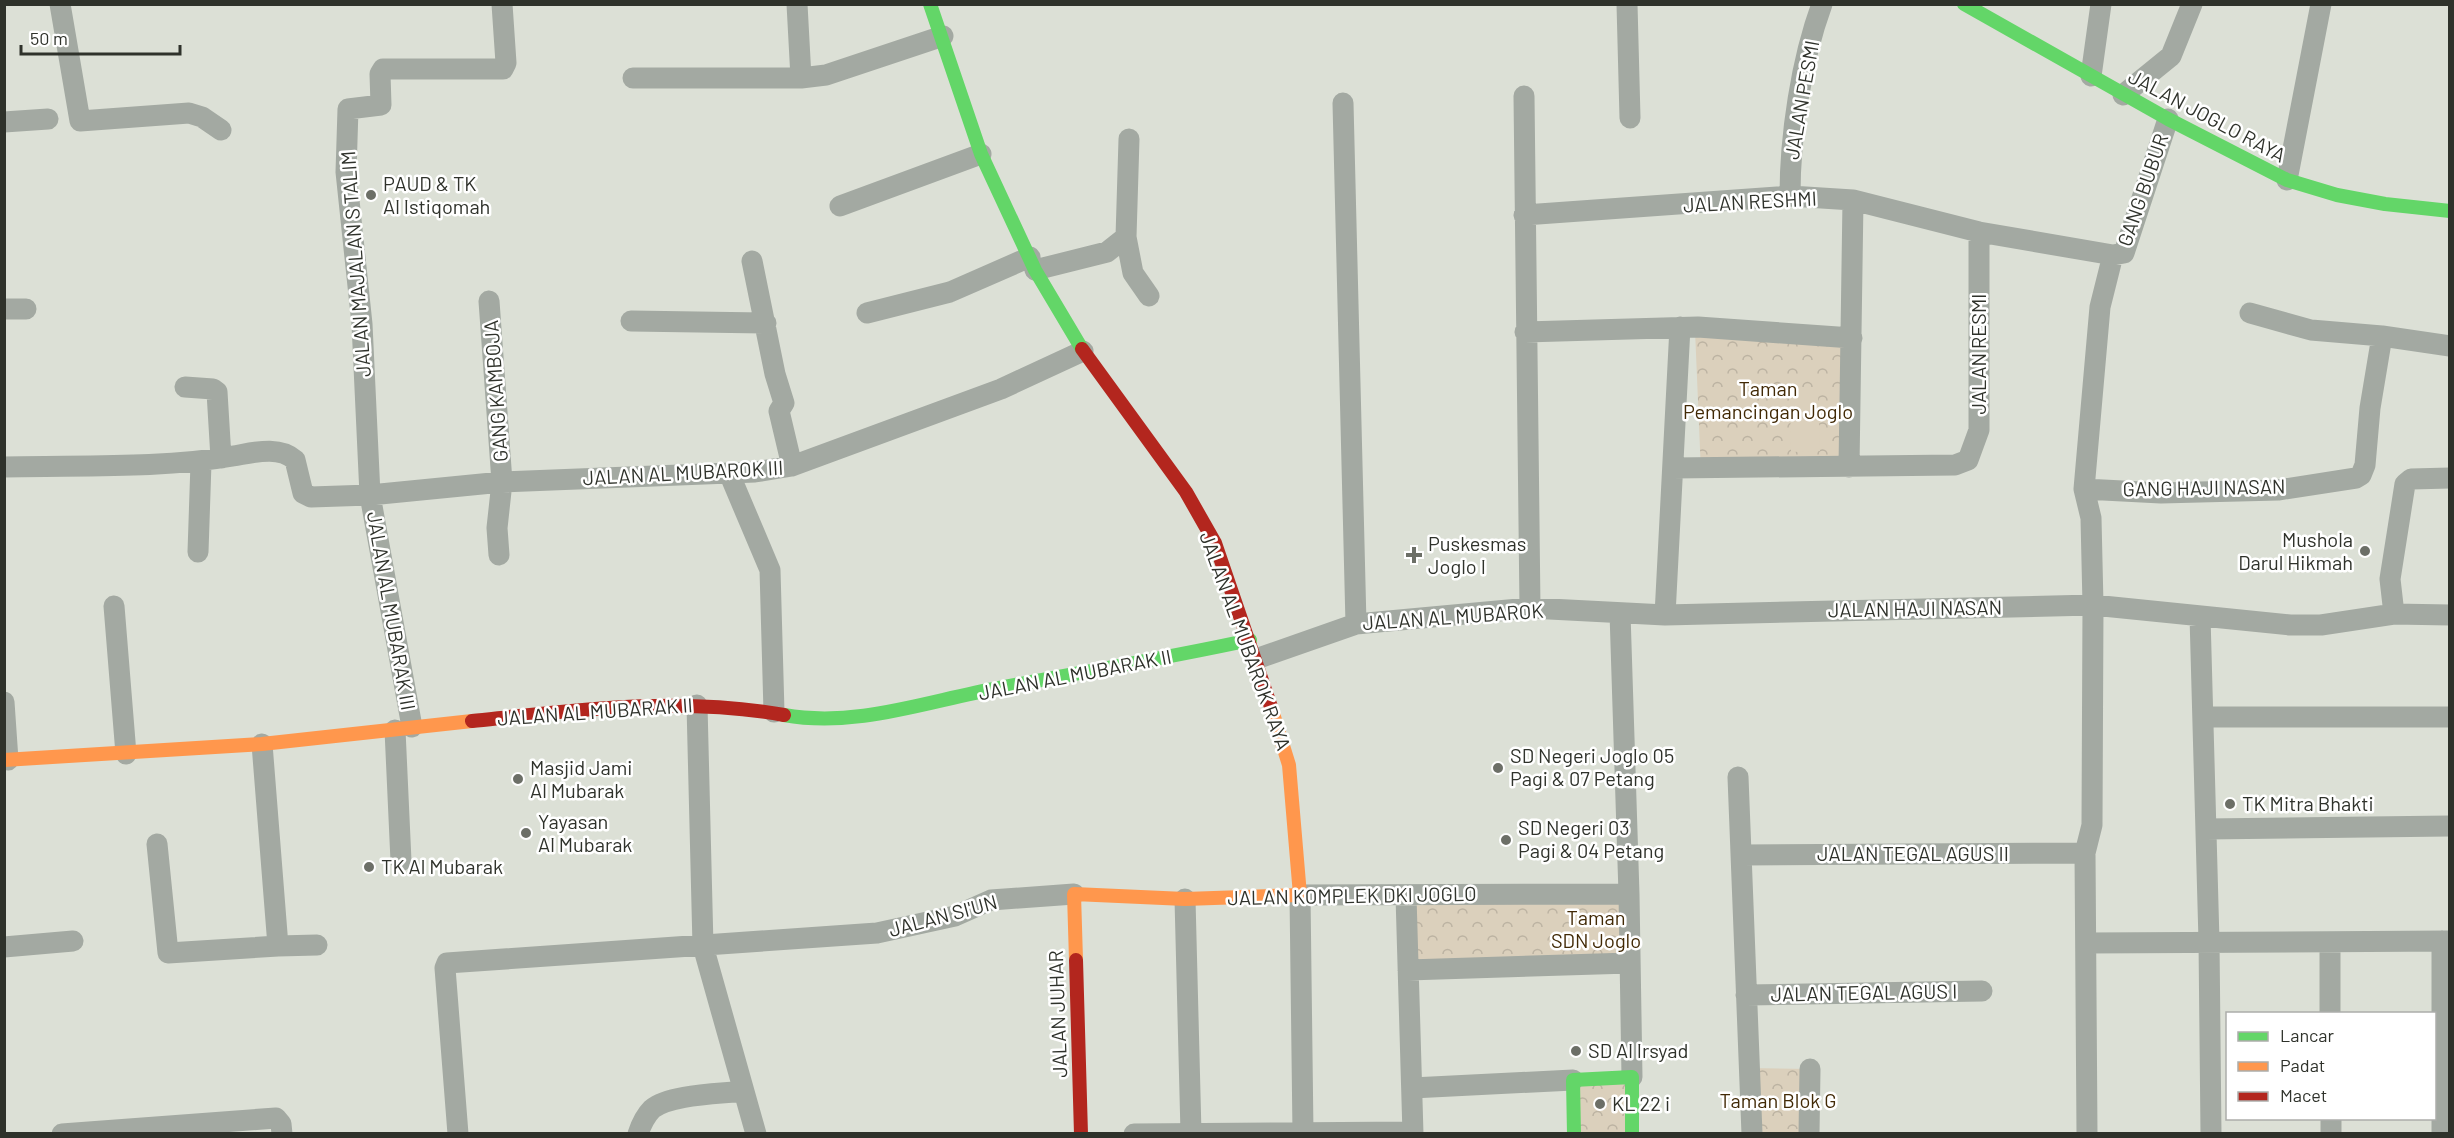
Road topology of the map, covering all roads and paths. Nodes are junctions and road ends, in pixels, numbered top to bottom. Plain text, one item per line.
1 (60, 4) edge
2 (502, 4) edge
3 (797, 4) edge
4 (930, 4) edge
5 (1627, 4) edge
6 (1822, 4) edge
7 (1964, 4) edge
8 (2101, 4) edge
9 (2192, 4) edge
10 (2321, 4) edge
11 (943, 36) junction
12 (2091, 76) junction
13 (633, 78) dead end
14 (801, 78) junction
15 (2123, 95) junction
16 (1524, 96) dead end
17 (1344, 103) dead end
18 (1630, 118) dead end
19 (48, 119) dead end
20 (2168, 119) junction
21 (4, 122) edge
22 (221, 130) dead end
23 (1129, 139) dead end
24 (981, 154) junction
25 (2287, 180) junction
26 (1790, 196) junction
27 (1853, 200) junction
28 (840, 206) dead end
29 (2450, 211) edge
30 (1524, 215) junction
31 (1979, 232) junction
32 (1126, 237) junction
33 (2113, 255) junction
34 (752, 261) dead end
35 (1032, 264) junction
36 (1149, 296) dead end
37 (489, 301) dead end
38 (4, 309) edge
39 (26, 309) dead end
40 (867, 313) dead end
41 (2250, 314) dead end
42 (631, 321) dead end
43 (766, 323) junction
44 (1680, 327) junction
45 (1525, 332) junction
46 (2382, 336) junction
47 (1852, 338) junction
48 (2450, 346) edge
49 (1083, 351) junction
50 (185, 387) dead end
51 (211, 460) junction
52 (792, 466) junction
53 (4, 467) edge
54 (1849, 467) junction
55 (1672, 468) junction
56 (729, 473) junction
57 (2450, 478) edge
58 (502, 482) junction
59 (2084, 489) junction
60 (369, 495) junction
61 (198, 552) dead end
62 (499, 555) dead end
63 (2093, 605) junction
64 (114, 606) dead end
65 (1530, 608) junction
66 (1620, 613) junction
67 (2394, 614) junction
68 (1665, 615) junction
69 (2450, 615) edge
70 (2200, 616) junction
71 (1356, 624) junction
72 (1252, 650) junction
73 (4, 702) edge
74 (697, 705) junction
75 (774, 712) junction
76 (2203, 717) junction
77 (2450, 717) edge
78 (404, 729) junction
79 (262, 744) junction
80 (126, 754) junction
81 (6, 760) edge
82 (1738, 777) dead end
83 (2450, 826) edge
84 (2206, 829) junction
85 (157, 844) dead end
86 (2085, 853) junction
87 (1741, 855) junction
88 (401, 861) dead end
89 (1074, 894) junction
90 (1629, 894) junction
91 (1300, 895) junction
92 (1406, 896) junction
93 (1185, 899) junction
94 (73, 941) dead end
95 (2209, 941) junction
96 (2446, 941) edge
97 (2087, 943) junction
98 (2330, 943) junction
99 (317, 945) dead end
100 (278, 946) junction
101 (704, 946) junction
102 (4, 947) edge
103 (1630, 963) junction
104 (1408, 970) junction
105 (1982, 991) dead end
106 (1746, 995) junction
107 (2330, 1012) edge
108 (1810, 1070) dead end
109 (1632, 1077) junction
110 (1573, 1080) junction
111 (1412, 1088) junction
112 (744, 1091) junction
113 (279, 1126) edge
114 (1191, 1133) edge
115 (1303, 1133) edge
116 (1413, 1133) edge
117 (62, 1134) edge
118 (458, 1134) edge
119 (638, 1134) edge
120 (756, 1134) edge
121 (1081, 1134) edge
122 (1134, 1134) edge
123 (1574, 1134) edge
124 (1632, 1134) edge
125 (1752, 1134) edge
126 (1809, 1134) edge
127 (2087, 1134) edge
128 (2211, 1134) edge
129 (2442, 1134) edge

1 - 22 street
2 - 60 street, JALAN MAJALAN S TALIM
3 - 14 street
4 - 11 street, JALAN AL MUBAROK RAYA
5 - 18 street
6 - 26 street, JALAN PESMI
7 - 12 street, JALAN JOGLO RAYA
8 - 12 street
9 - 15 street
10 - 25 street
11 - 14 street
11 - 24 street, JALAN AL MUBAROK RAYA
12 - 15 street, JALAN JOGLO RAYA
13 - 14 street
15 - 20 street, JALAN JOGLO RAYA
16 - 30 street
17 - 71 street
19 - 21 street
20 - 25 street, JALAN JOGLO RAYA
20 - 33 street, GANG BUBUR
23 - 32 street
24 - 28 street
24 - 35 street, JALAN AL MUBAROK RAYA
25 - 29 street, JALAN JOGLO RAYA
26 - 27 street, JALAN RESHMI
26 - 30 street, JALAN RESHMI
27 - 31 street, JALAN RESHMI
27 - 47 street
30 - 45 street
31 - 33 street, JALAN RESHMI
31 - 54 street, JALAN RESMI
32 - 35 street
32 - 36 street
33 - 59 street
34 - 43 street
35 - 40 street
35 - 49 street, JALAN AL MUBAROK RAYA
37 - 58 street, GANG KAMBOJA
38 - 39 street
41 - 46 street
42 - 43 street
43 - 52 street
44 - 45 street
44 - 47 street
44 - 55 street
45 - 65 street
46 - 48 street
46 - 59 street, GANG HAJI NASAN
47 - 54 street
49 - 52 street, JALAN AL MUBAROK III
49 - 72 street, JALAN AL MUBAROK RAYA
50 - 51 street
51 - 53 street
51 - 60 street, JALAN AL MUBAROK III
51 - 61 street
52 - 56 street, JALAN AL MUBAROK III
54 - 55 street
55 - 68 street
56 - 58 street, JALAN AL MUBAROK III
56 - 75 street
57 - 67 street
58 - 60 street, JALAN AL MUBAROK III
58 - 62 street, GANG KAMBOJA
59 - 63 street
60 - 78 street, JALAN AL MUBARAK III
63 - 68 street, JALAN HAJI NASAN
63 - 70 street, JALAN HAJI NASAN
63 - 86 street
64 - 80 street
65 - 66 street, JALAN AL MUBAROK
65 - 71 street, JALAN AL MUBAROK
66 - 68 street, JALAN HAJI NASAN
66 - 90 street
67 - 69 street, JALAN HAJI NASAN
67 - 70 street, JALAN HAJI NASAN
70 - 76 street
71 - 72 street, JALAN AL MUBAROK
72 - 75 street, JALAN AL MUBARAK II
72 - 91 street, JALAN AL MUBAROK RAYA
73 - 81 street
74 - 75 street, JALAN AL MUBARAK II
74 - 78 street, JALAN AL MUBARAK II
74 - 101 street
76 - 77 street
76 - 84 street
78 - 79 street, JALAN AL MUBARAK II
78 - 88 street, JALAN AL MUBARAK III
79 - 80 street, JALAN AL MUBARAK II
79 - 100 street
80 - 81 street, JALAN AL MUBARAK II
82 - 87 street
83 - 84 street
84 - 95 street
85 - 100 street
86 - 87 street, JALAN TEGAL AGUS II
86 - 97 street
87 - 106 street
89 - 93 street, JALAN KOMPLEK DKI JOGLO
89 - 101 street, JALAN SI'UN
89 - 121 street, JALAN JUHAR
90 - 92 street, JALAN KOMPLEK DKI JOGLO
90 - 103 street
91 - 92 street, JALAN KOMPLEK DKI JOGLO
91 - 93 street, JALAN KOMPLEK DKI JOGLO
91 - 115 street, JALAN AL MUBAROK RAYA
92 - 104 street
93 - 114 street
94 - 102 street
95 - 97 street
95 - 98 street
95 - 128 street
96 - 98 street
96 - 129 street
97 - 127 street
98 - 107 street
99 - 100 street
101 - 112 street
101 - 118 street
103 - 104 street
103 - 109 street
104 - 111 street
105 - 106 street, JALAN TEGAL AGUS I
106 - 125 street
108 - 126 street
109 - 110 street
109 - 124 street
110 - 111 street
110 - 123 street
111 - 116 street
112 - 119 street
112 - 120 street
113 - 117 street
114 - 115 street
114 - 122 street
115 - 116 street

